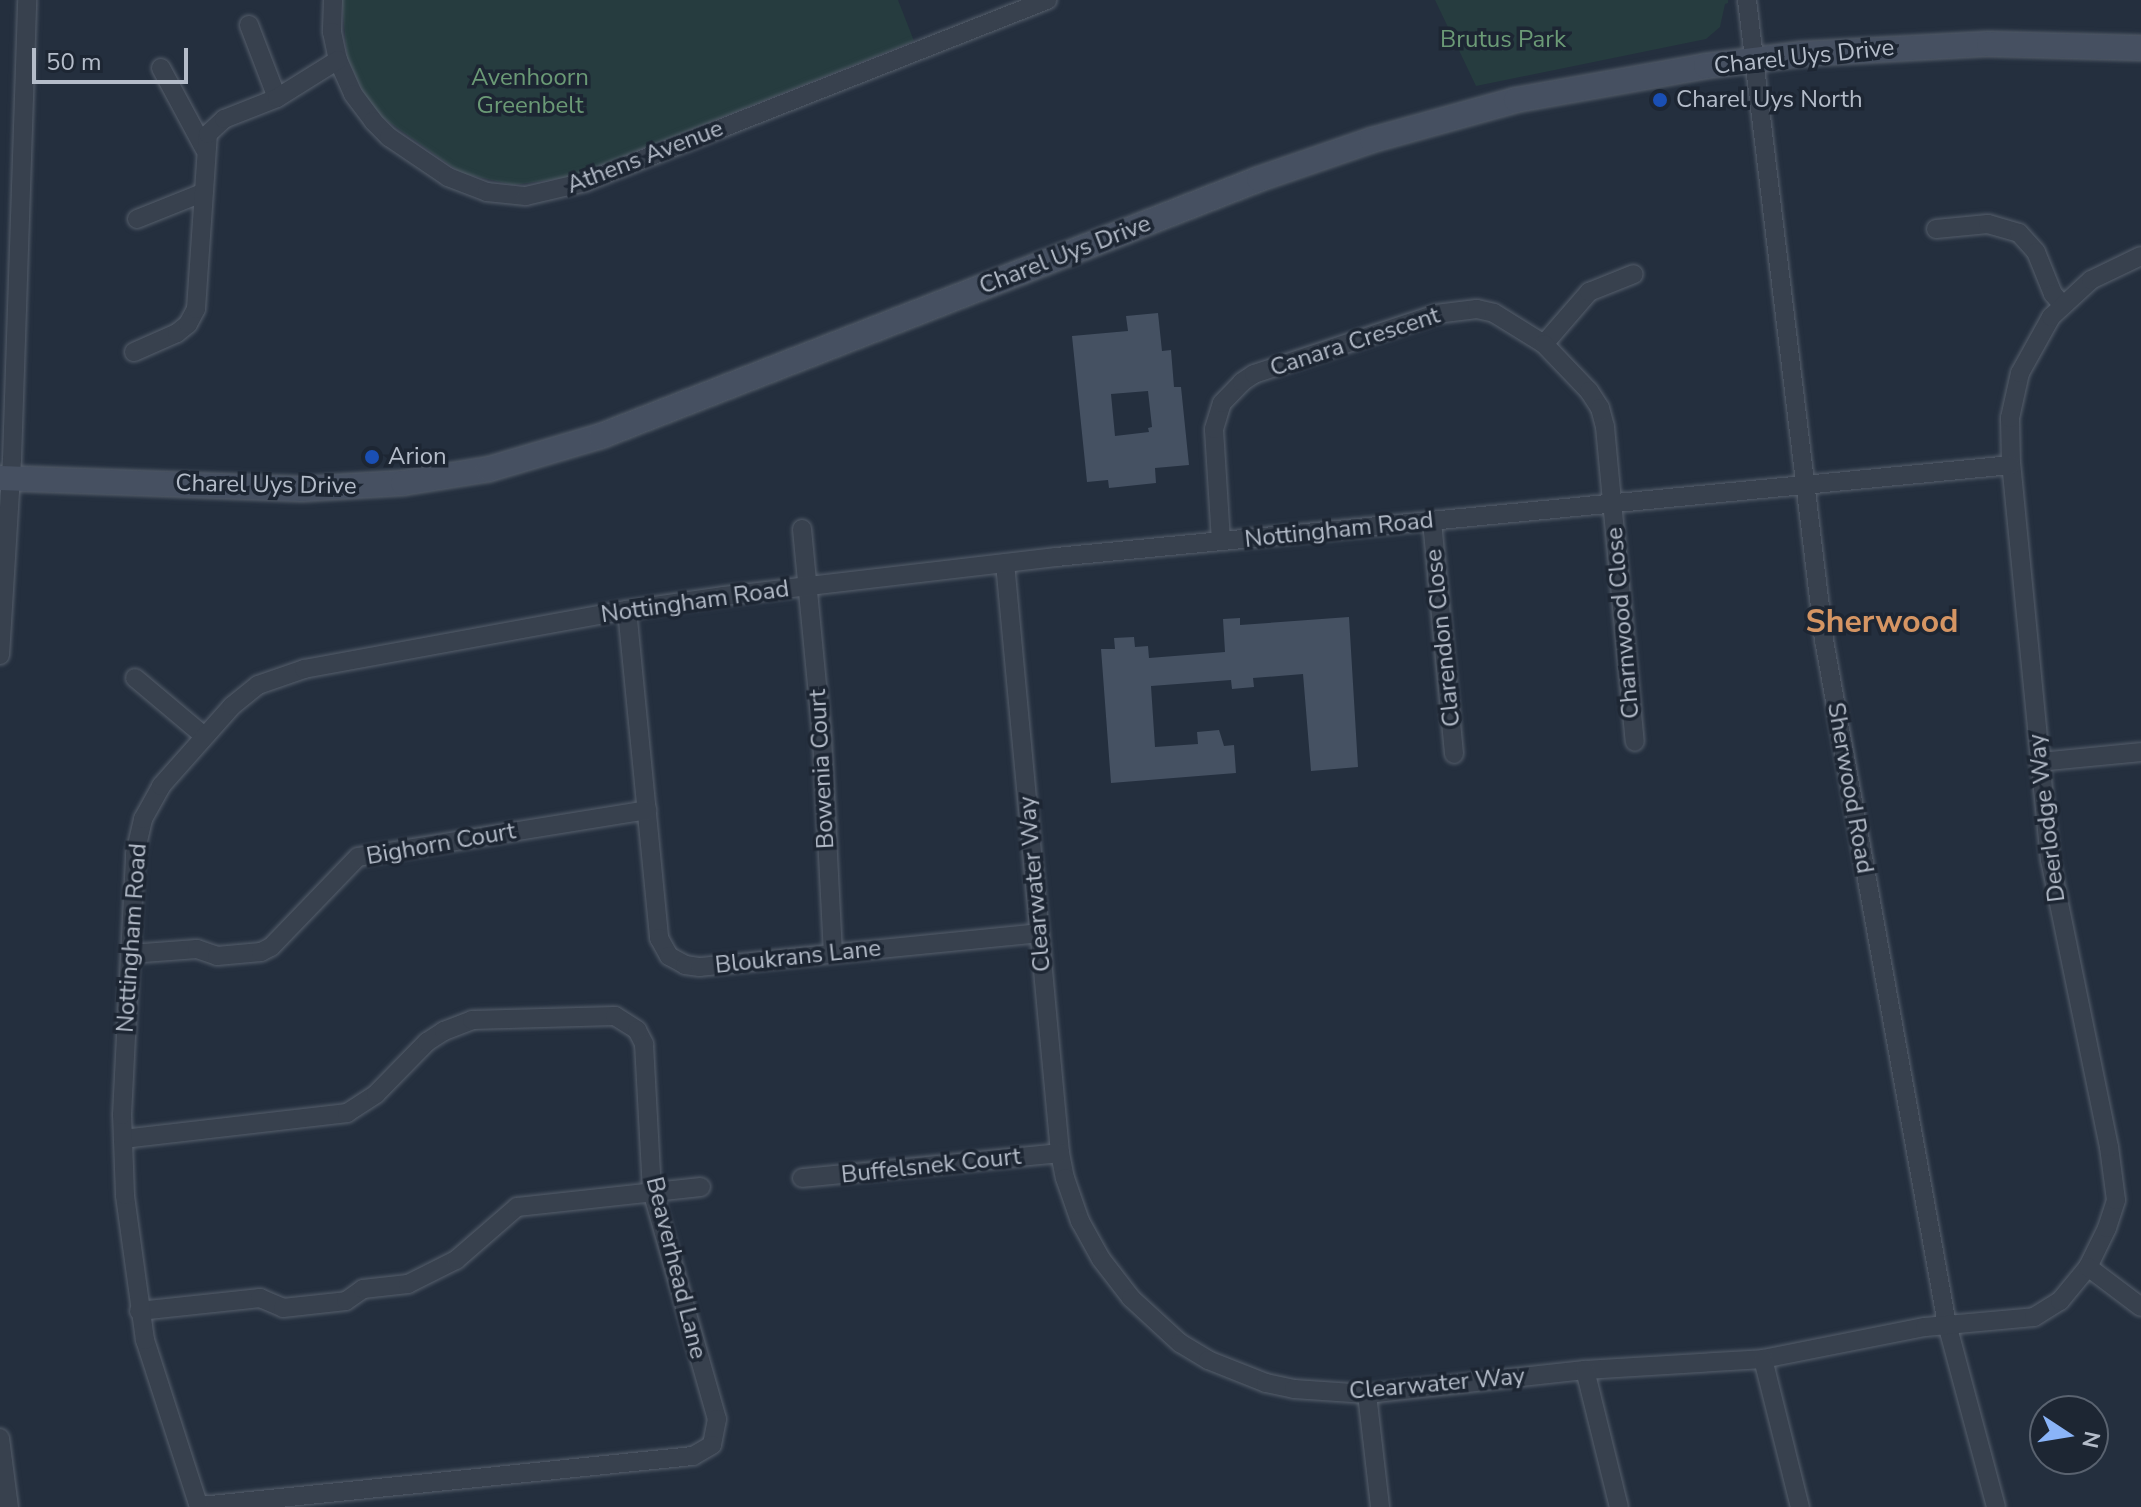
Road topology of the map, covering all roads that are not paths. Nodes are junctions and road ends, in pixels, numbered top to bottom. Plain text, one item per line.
1 (27, 0) edge
2 (333, 0) edge
3 (1047, 0) edge
4 (1747, 0) edge
5 (249, 25) dead end
6 (2141, 48) edge
7 (338, 60) junction
8 (1755, 60) junction
9 (161, 68) dead end
10 (277, 98) junction
11 (204, 148) junction
12 (202, 193) junction
13 (137, 219) dead end
14 (1936, 229) dead end
15 (2141, 256) edge
16 (1634, 274) dead end
17 (2062, 304) junction
18 (1544, 344) junction
19 (134, 352) dead end
20 (2011, 465) junction
21 (6, 478) edge
22 (1804, 485) junction
23 (1612, 503) junction
24 (1432, 521) junction
25 (802, 529) dead end
26 (1221, 541) junction
27 (1005, 563) junction
28 (808, 586) junction
29 (627, 610) junction
30 (0, 655) edge
31 (135, 678) dead end
32 (204, 736) junction
33 (1635, 742) dead end
34 (2141, 752) edge
35 (1454, 754) dead end
36 (2039, 762) junction
37 (647, 810) junction
38 (1039, 933) junction
39 (833, 952) junction
40 (130, 954) junction
41 (123, 1139) junction
42 (1060, 1153) junction
43 (802, 1178) dead end
44 (701, 1187) dead end
45 (652, 1191) junction
46 (2088, 1267) junction
47 (2141, 1307) edge
48 (139, 1311) junction
49 (1947, 1324) junction
50 (1763, 1359) junction
51 (1585, 1370) junction
52 (1367, 1394) junction
53 (0, 1438) edge
54 (9, 1507) edge
55 (199, 1507) edge
56 (1380, 1507) edge
57 (1619, 1507) edge
58 (1800, 1507) edge
59 (1996, 1507) edge

1 - 21 street
2 - 7 street, Athens Avenue
3 - 7 street, Athens Avenue
4 - 8 street, Sherwood Road
5 - 10 street
6 - 8 main road, Charel Uys Drive
7 - 10 street
8 - 21 main road, Charel Uys Drive
8 - 22 street, Sherwood Road
9 - 11 street
10 - 11 street
11 - 12 street
12 - 13 street
12 - 19 street
14 - 17 street
15 - 17 street, Deerlodge Way
16 - 18 street
17 - 20 street, Deerlodge Way
18 - 23 street, Canara Crescent
18 - 26 street, Canara Crescent
20 - 22 street, Nottingham Road
20 - 36 street, Deerlodge Way
21 - 30 street
22 - 23 street, Nottingham Road
22 - 49 street, Sherwood Road
23 - 24 street, Nottingham Road
23 - 33 street, Charnwood Close
24 - 26 street, Nottingham Road
24 - 35 street, Clarendon Close
25 - 28 street, Bowenia Court
26 - 27 street, Nottingham Road
27 - 28 street, Nottingham Road
27 - 38 street, Clearwater Way
28 - 29 street, Nottingham Road
28 - 39 street, Bowenia Court
29 - 32 street, Nottingham Road
29 - 37 street, Bloukrans Lane
31 - 32 street
32 - 40 street, Nottingham Road
34 - 36 street
36 - 46 street, Deerlodge Way
37 - 39 street, Bloukrans Lane
37 - 40 street, Bighorn Court
38 - 39 street, Bloukrans Lane
38 - 42 street, Clearwater Way
40 - 41 street, Nottingham Road
41 - 45 street, Beaverhead Lane
41 - 48 street, Nottingham Road
42 - 43 street, Buffelsnek Court
42 - 52 street, Clearwater Way
44 - 45 street
45 - 48 street
45 - 55 street, Beaverhead Lane
46 - 47 street
46 - 49 street, Deerlodge Way
48 - 55 street, Nottingham Road
49 - 50 street, Clearwater Way
49 - 59 street, Sherwood Road
50 - 51 street, Clearwater Way
50 - 58 street
51 - 52 street, Clearwater Way
51 - 57 street
52 - 56 street
53 - 54 street

